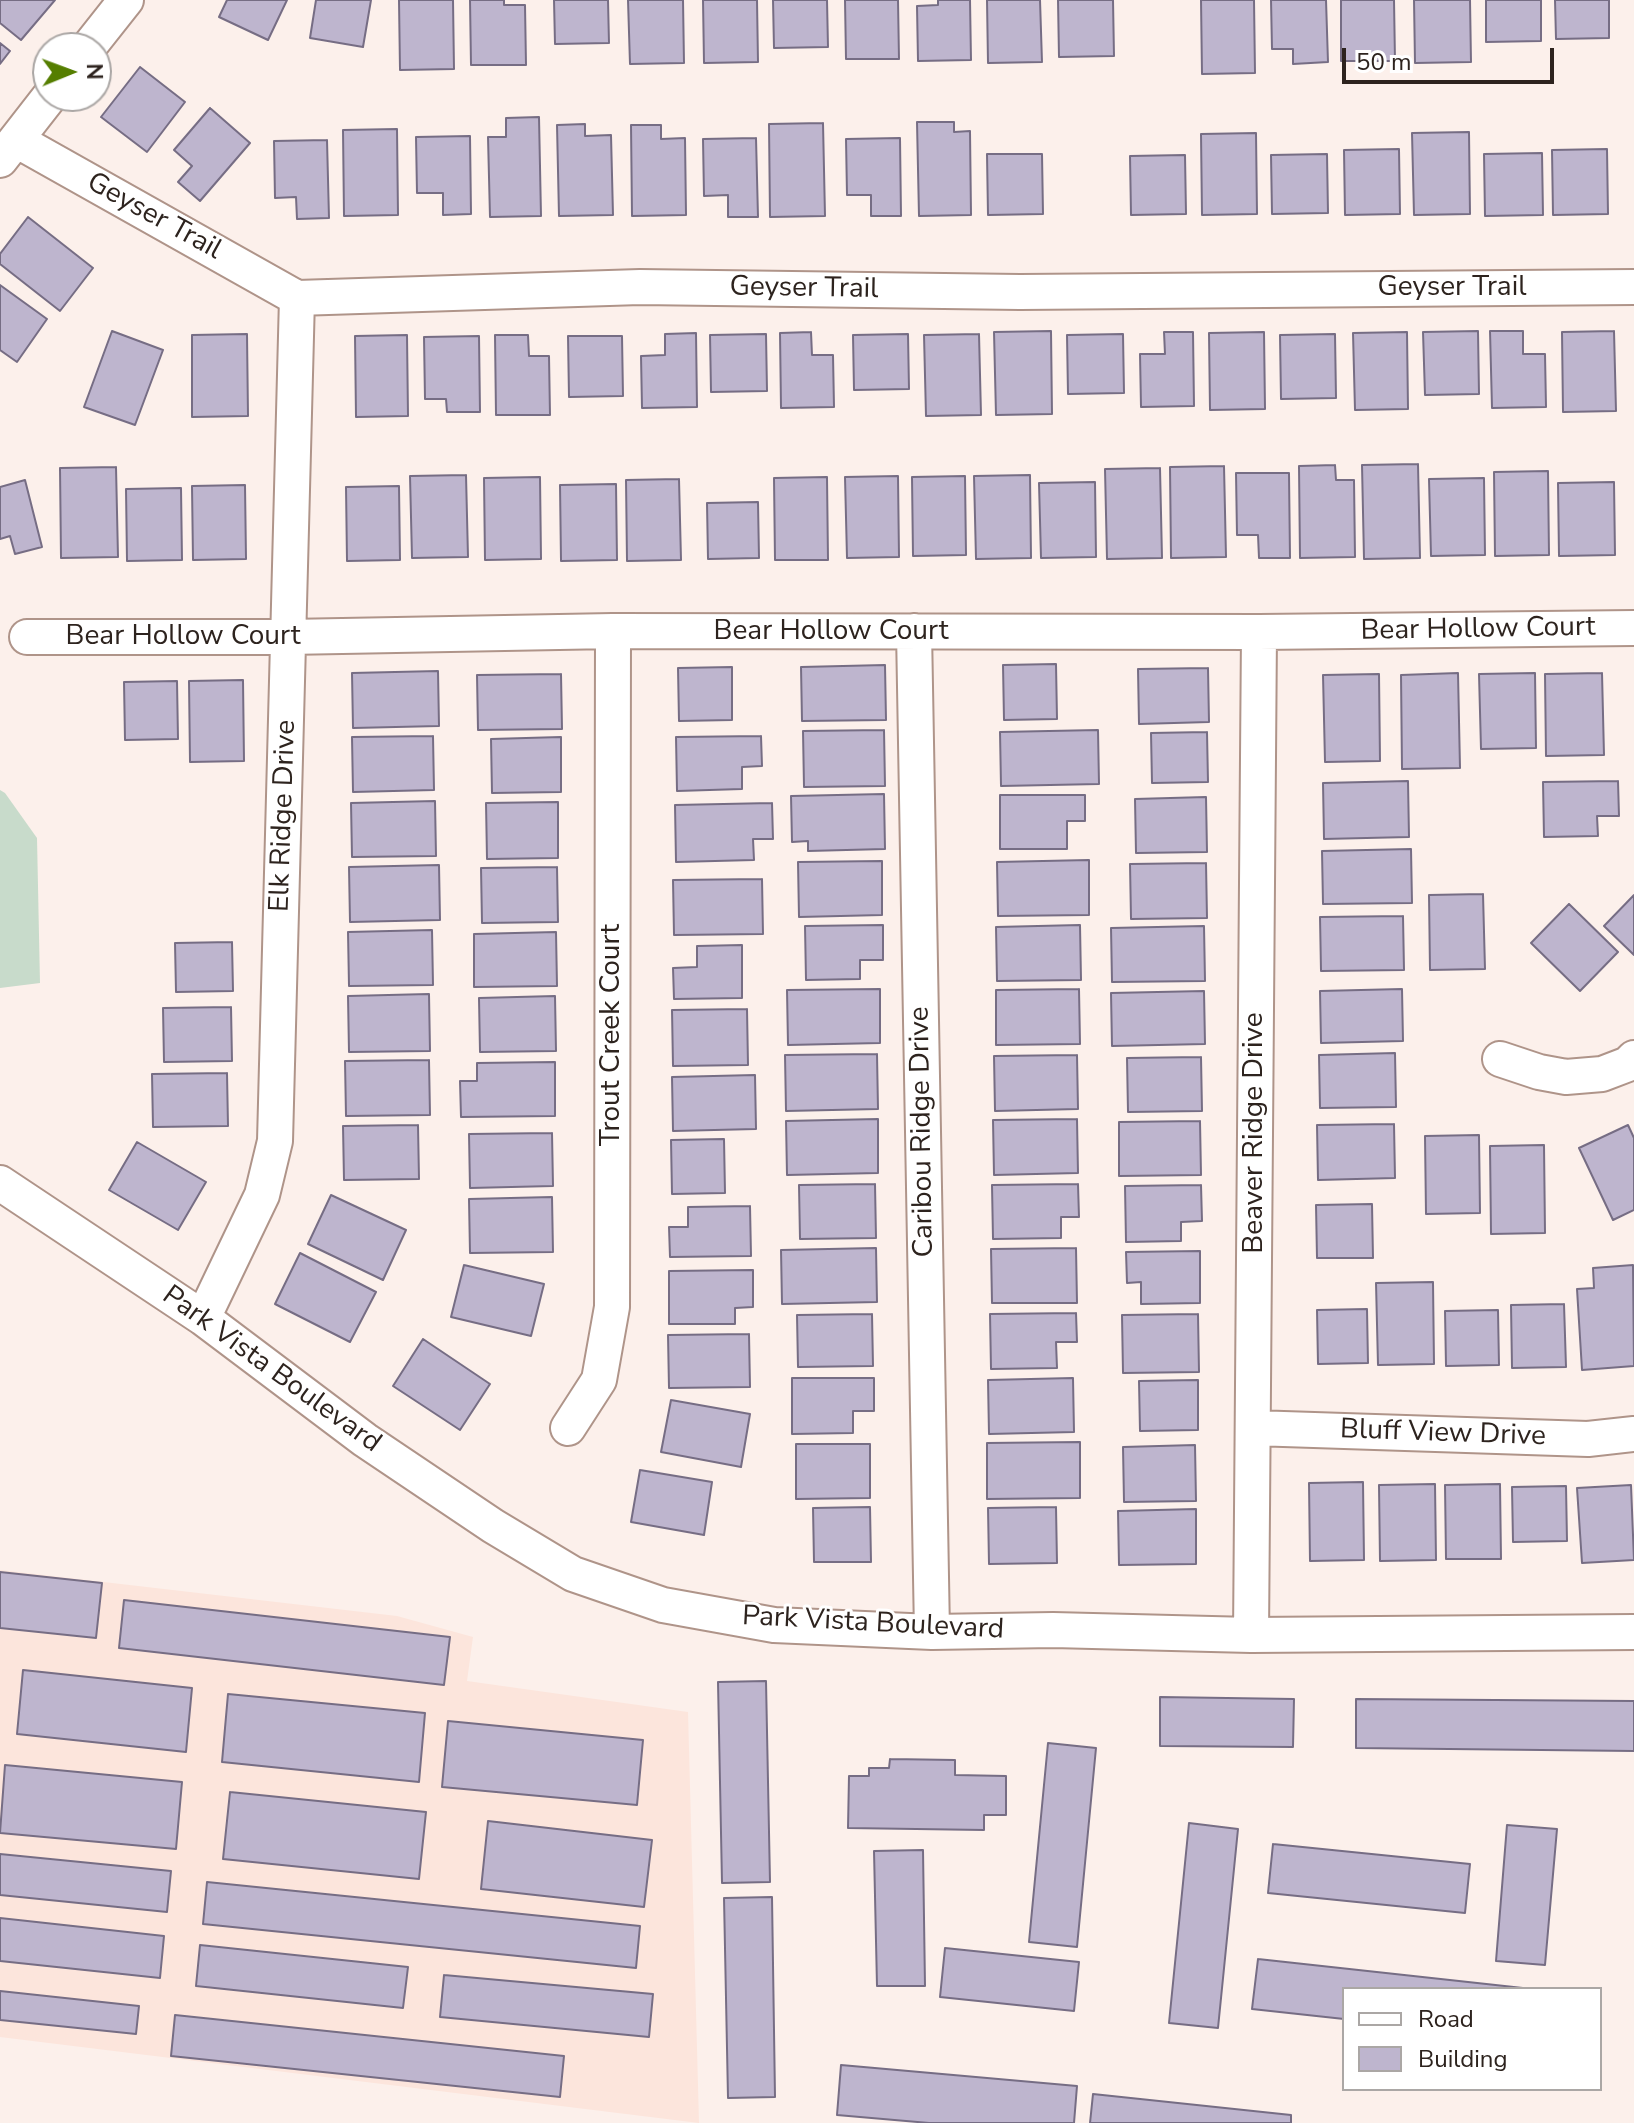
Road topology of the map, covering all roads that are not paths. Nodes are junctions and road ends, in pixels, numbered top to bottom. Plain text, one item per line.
1 (126, 0) edge
2 (101, 32) edge
3 (38, 112) edge
4 (8, 150) edge
5 (1634, 287) edge
6 (297, 298) junction
7 (1634, 628) edge
8 (613, 631) junction
9 (914, 631) junction
10 (1259, 632) junction
11 (27, 637) dead end
12 (288, 637) junction
13 (1634, 1058) edge
14 (1500, 1059) dead end
15 (0, 1183) edge
16 (203, 1318) junction
17 (568, 1428) dead end
18 (1253, 1428) junction
19 (1634, 1434) edge
20 (932, 1632) junction
21 (1634, 1632) edge
22 (1251, 1635) junction

1 - 2 street
3 - 4 street
4 - 6 street, Geyser Trail
5 - 6 street, Geyser Trail
6 - 12 street, Elk Ridge Drive
7 - 10 street, Bear Hollow Court
8 - 9 street, Bear Hollow Court
8 - 12 street, Bear Hollow Court
8 - 17 street, Trout Creek Court
9 - 10 street, Bear Hollow Court
9 - 20 street, Caribou Ridge Drive
10 - 18 street, Beaver Ridge Drive
11 - 12 street, Bear Hollow Court
12 - 16 street, Elk Ridge Drive
13 - 14 street
15 - 16 street, Park Vista Boulevard
16 - 20 street, Park Vista Boulevard
18 - 19 street, Bluff View Drive
18 - 22 street, Beaver Ridge Drive
20 - 22 street, Park Vista Boulevard
21 - 22 street, Park Vista Boulevard

